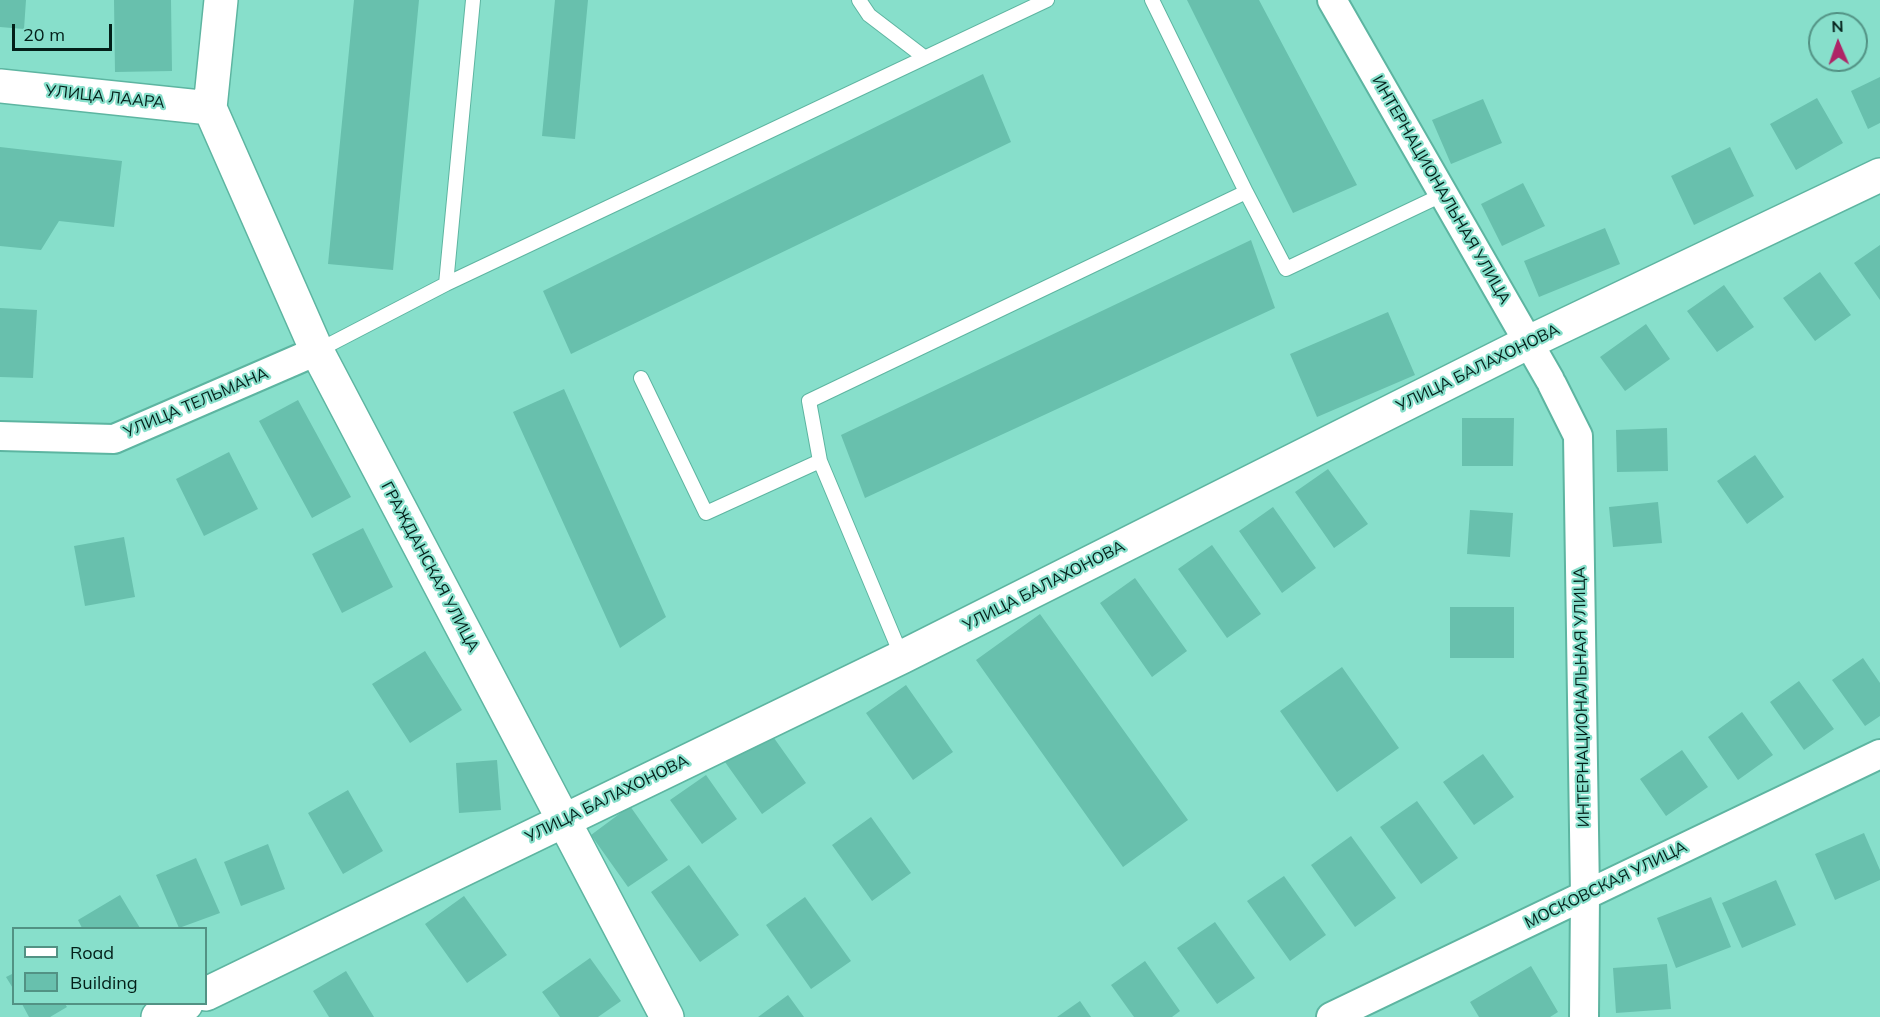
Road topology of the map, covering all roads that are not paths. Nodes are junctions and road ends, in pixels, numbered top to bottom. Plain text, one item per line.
1 (221, 0) edge
2 (473, 0) edge
3 (859, 0) edge
4 (1047, 0) edge
5 (1152, 0) edge
6 (1332, 0) edge
7 (924, 57) junction
8 (0, 86) edge
9 (210, 108) junction
10 (1880, 175) edge
11 (1246, 192) junction
12 (1444, 194) junction
13 (446, 284) junction
14 (1529, 342) junction
15 (317, 351) junction
16 (641, 378) dead end
17 (0, 436) edge
18 (820, 461) junction
19 (902, 657) junction
20 (1880, 754) edge
21 (562, 821) junction
22 (1585, 895) junction
23 (207, 994) edge
24 (184, 1005) edge
25 (158, 1017) edge
26 (667, 1017) edge
27 (1332, 1017) edge
28 (1584, 1017) edge

1 - 9 street
2 - 13 lane
3 - 7 lane
4 - 7 lane
5 - 11 lane
6 - 12 street, ИНТЕРНАЦИОНАЛЬНАЯ УЛИЦА
7 - 13 lane
8 - 9 street, УЛИЦА ЛААРА
9 - 15 street, ГРАЖДАНСКАЯ УЛИЦА
10 - 14 street, УЛИЦА БАЛАХОНОВА
11 - 12 lane
11 - 18 lane
12 - 14 street, ИНТЕРНАЦИОНАЛЬНАЯ УЛИЦА
13 - 15 lane
14 - 19 street, УЛИЦА БАЛАХОНОВА
14 - 22 street, ИНТЕРНАЦИОНАЛЬНАЯ УЛИЦА
15 - 17 street, УЛИЦА ТЕЛЬМАНА
15 - 21 street, ГРАЖДАНСКАЯ УЛИЦА
16 - 18 lane
18 - 19 lane
19 - 21 street, УЛИЦА БАЛАХОНОВА
20 - 22 street, МОСКОВСКАЯ УЛИЦА
21 - 23 street, УЛИЦА БАЛАХОНОВА
21 - 26 street, ГРАЖДАНСКАЯ УЛИЦА
22 - 27 street, МОСКОВСКАЯ УЛИЦА
22 - 28 street, ИНТЕРНАЦИОНАЛЬНАЯ УЛИЦА
24 - 25 street

